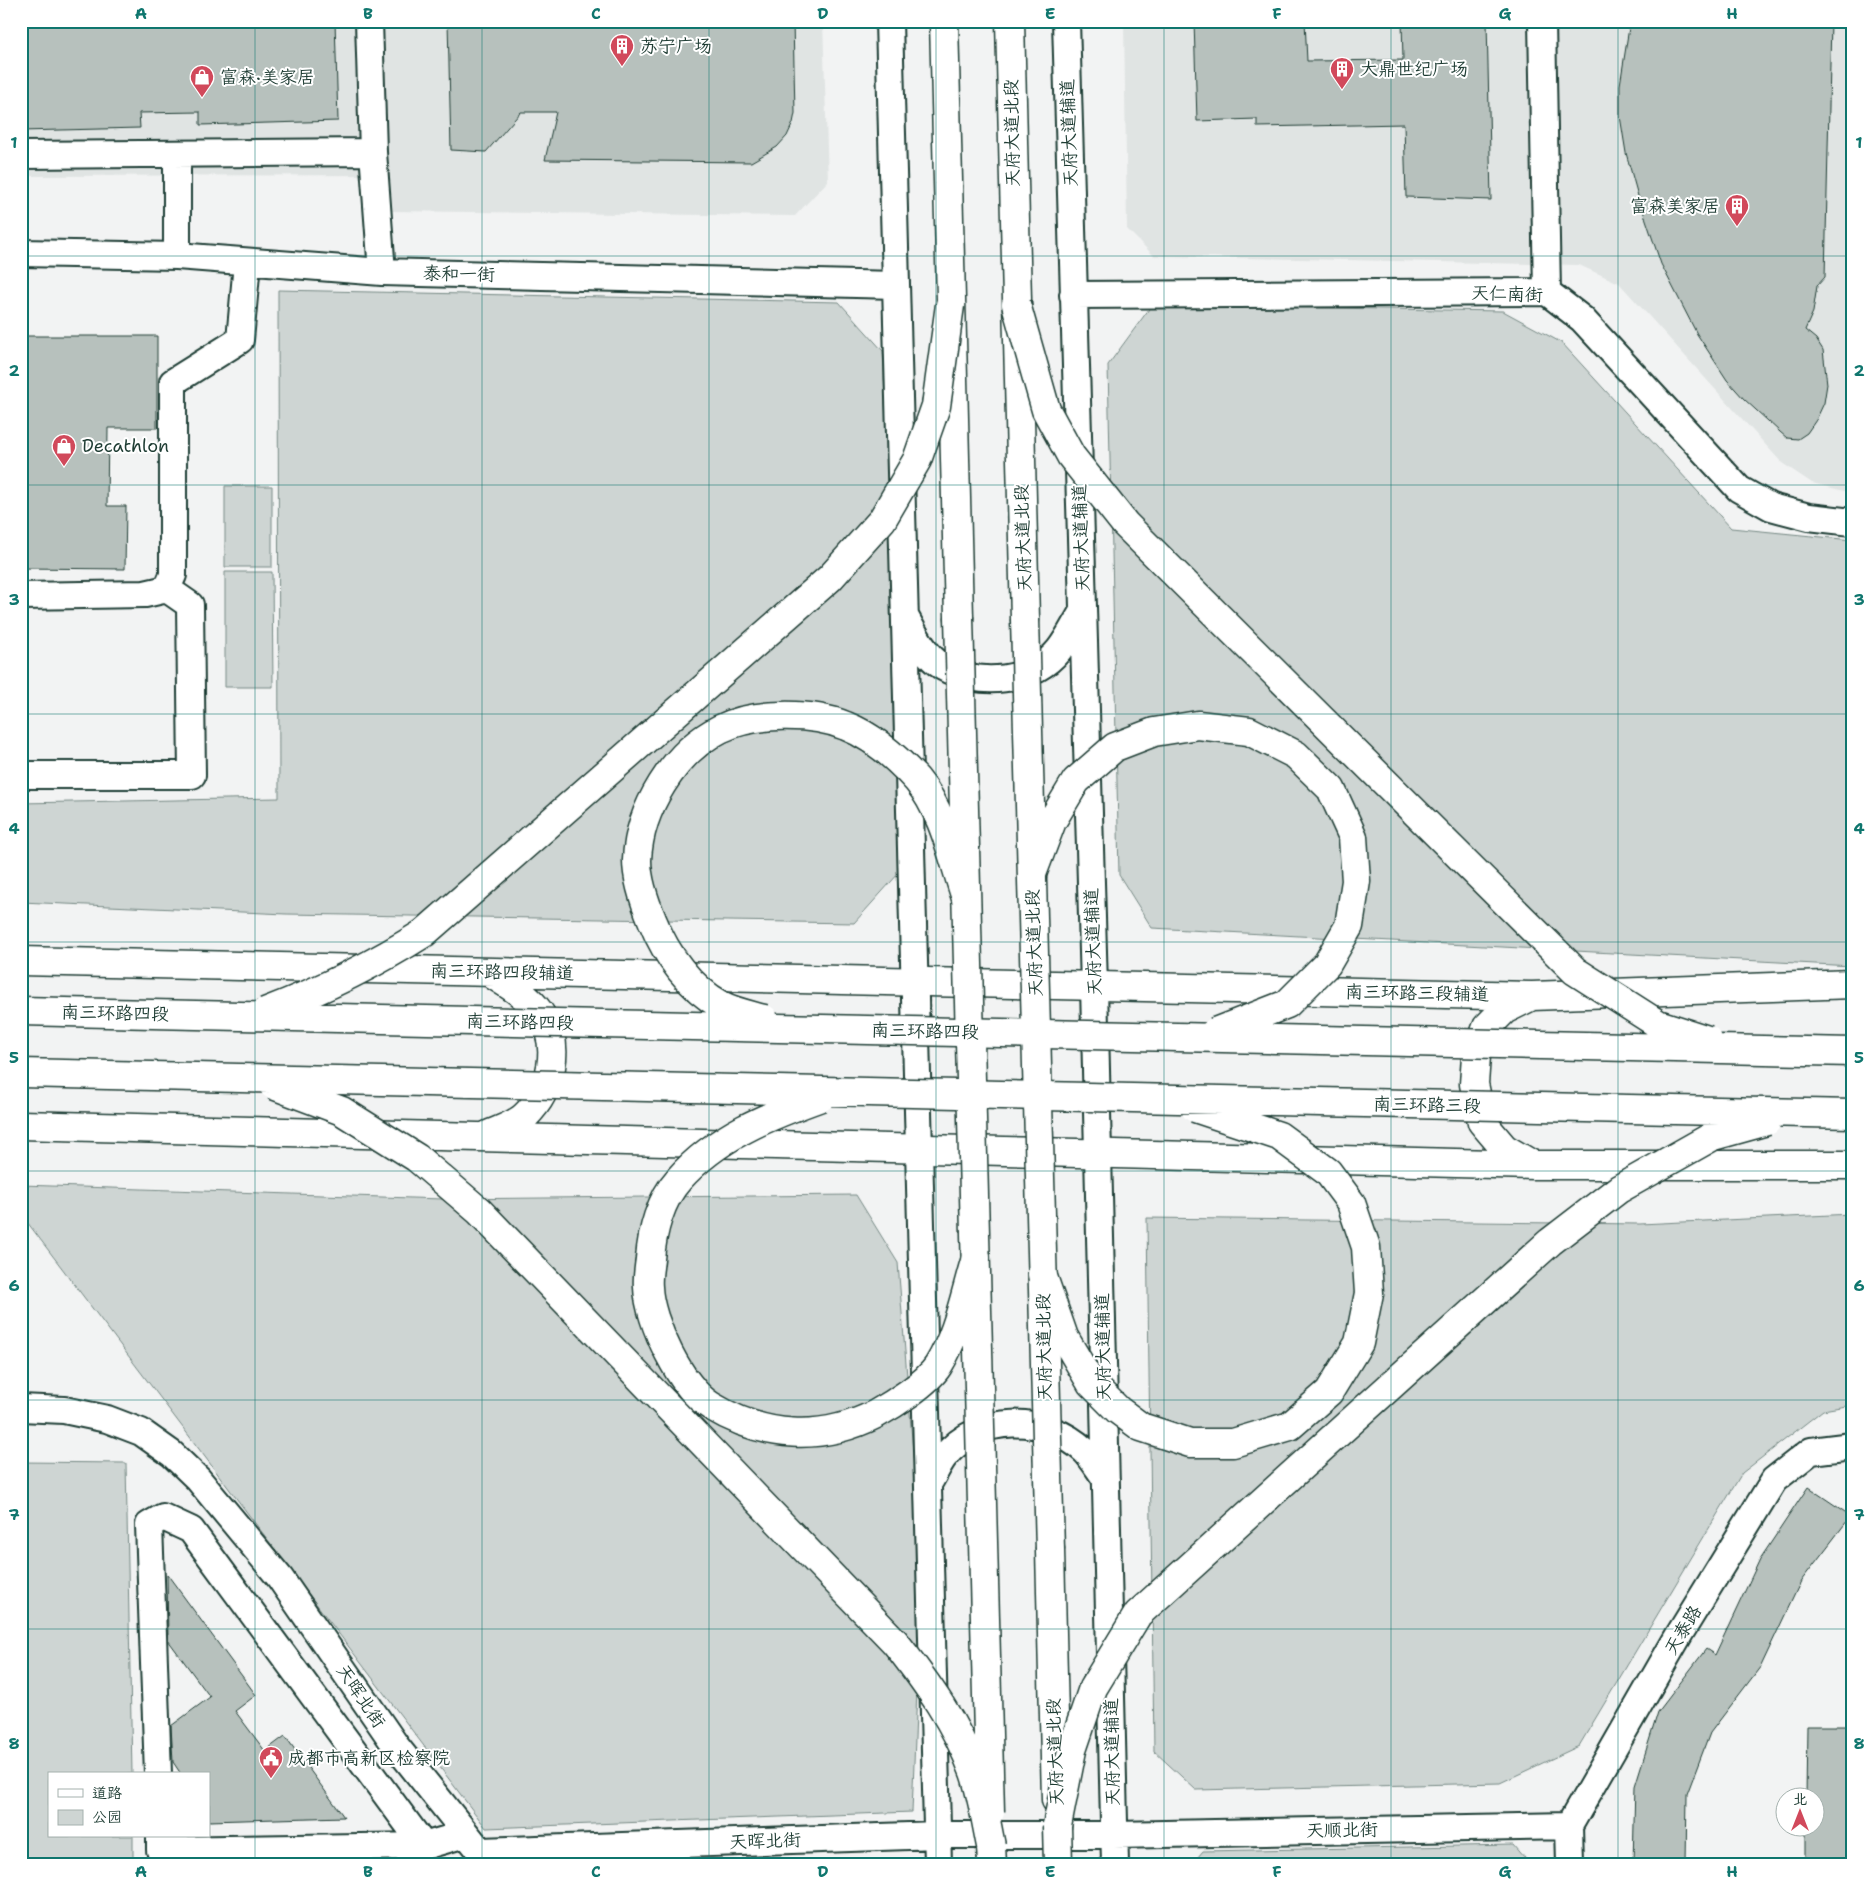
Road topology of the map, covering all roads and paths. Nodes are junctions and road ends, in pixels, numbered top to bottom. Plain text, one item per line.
1 (368, 21) edge
2 (890, 21) edge
3 (944, 21) edge
4 (1010, 21) edge
5 (1066, 21) edge
6 (1542, 21) edge
7 (373, 152) junction
8 (176, 154) junction
9 (21, 155) edge
10 (21, 254) edge
11 (177, 256) junction
12 (247, 263) junction
13 (382, 272) junction
14 (896, 285) junction
15 (1547, 292) junction
16 (1073, 296) junction
17 (1016, 304) junction
18 (950, 305) junction
19 (1852, 522) edge
20 (167, 589) junction
21 (21, 596) edge
22 (1083, 611) junction
23 (905, 618) junction
24 (21, 774) edge
25 (1032, 874) junction
26 (966, 898) junction
27 (21, 961) edge
28 (489, 972) junction
29 (915, 982) junction
30 (983, 983) joint
31 (1852, 984) edge
32 (1094, 986) junction
33 (1532, 996) junction
34 (21, 1011) edge
35 (253, 1016) junction
36 (792, 1028) junction
37 (1198, 1038) junction
38 (1741, 1050) junction
39 (1852, 1052) edge
40 (21, 1073) edge
41 (256, 1078) junction
42 (836, 1091) junction
43 (1168, 1099) junction
44 (1797, 1113) junction
45 (1852, 1114) edge
46 (21, 1125) edge
47 (484, 1137) junction
48 (919, 1148) junction
49 (1098, 1153) junction
50 (1533, 1165) junction
51 (1852, 1165) edge
52 (976, 1258) junction
53 (1042, 1274) junction
54 (21, 1408) edge
55 (1852, 1446) edge
56 (1106, 1479) junction
57 (928, 1484) junction
58 (158, 1772) edge
59 (1057, 1826) junction
60 (1569, 1826) junction
61 (938, 1835) junction
62 (1114, 1835) junction
63 (160, 1838) edge
64 (424, 1846) junction
65 (475, 1849) edge
66 (992, 1855) edge
67 (938, 1864) edge
68 (1058, 1864) edge
69 (1115, 1864) edge
70 (1570, 1864) edge

1 - 7 street
2 - 14 street
3 - 18 main road
4 - 17 main road, 天府大道北段
5 - 16 street, 天府大道辅道
6 - 15 street
7 - 8 street
7 - 13 street
8 - 9 street
8 - 11 street
10 - 11 street, 泰和一街
11 - 12 street, 泰和一街
12 - 13 street, 泰和一街
12 - 20 street
13 - 14 street, 泰和一街
14 - 23 street
15 - 16 street, 天仁南街
15 - 19 street, 天仁南街
16 - 22 street, 天府大道辅道
17 - 25 main road, 天府大道北段, bridge
17 - 38 main road, bridge
18 - 26 main road, bridge
18 - 35 main road, bridge
20 - 21 street
20 - 24 street
22 - 23 street
22 - 32 street, 天府大道辅道
23 - 29 street
25 - 37 main road, bridge
25 - 53 main road, 天府大道北段, bridge
26 - 36 main road, bridge
26 - 52 main road, bridge
27 - 28 main road, 南三环路四段辅道
28 - 29 main road, 南三环路四段辅道
28 - 47 main road
29 - 30 main road, 南三环路四段辅道
29 - 48 street
30 - 32 main road, 南三环路三段辅道
31 - 33 main road, 南三环路三段辅道
32 - 33 main road, 南三环路三段辅道
32 - 49 street, 天府大道辅道
33 - 50 main road
34 - 35 main road, 南三环路四段, bridge
35 - 36 main road, 南三环路四段, bridge
36 - 37 main road, 南三环路四段, bridge
37 - 38 main road, bridge
38 - 39 main road, bridge
40 - 41 main road, bridge
41 - 42 main road, bridge
41 - 66 main road, bridge
42 - 43 main road, 南三环路三段, bridge
42 - 52 main road, bridge
43 - 44 main road, 南三环路三段, bridge
43 - 53 main road, bridge
44 - 45 main road, 南三环路三段, bridge
44 - 59 main road, bridge
46 - 47 main road
47 - 48 main road
48 - 49 main road
48 - 57 street
49 - 50 main road
49 - 56 street, 天府大道辅道
50 - 51 main road
52 - 66 main road, bridge
53 - 59 main road, 天府大道北段, bridge
54 - 65 street, 天晖北街
55 - 60 street, 天泰路
56 - 57 street
56 - 62 street, 天府大道辅道
57 - 61 street
58 - 64 street
59 - 68 main road, 天府大道北段, bridge
60 - 62 street, 天顺北街
60 - 70 street
61 - 62 street, 天晖北街
61 - 65 street, 天晖北街
61 - 67 street
62 - 69 street, 天府大道辅道
63 - 64 street
64 - 65 street

